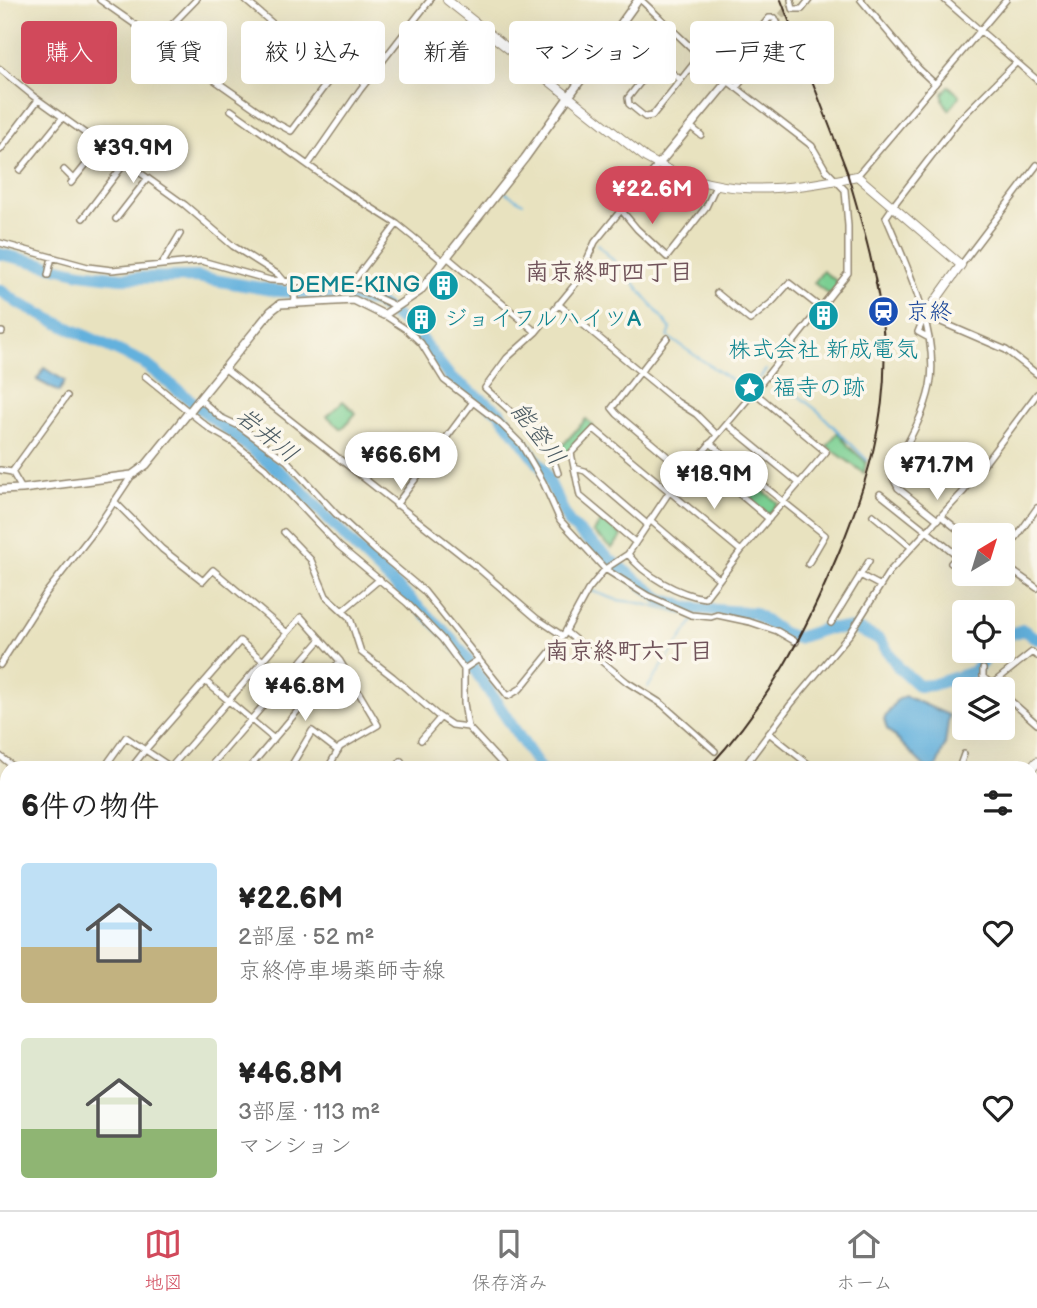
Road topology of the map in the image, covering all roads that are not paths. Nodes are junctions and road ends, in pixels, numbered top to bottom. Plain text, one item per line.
1 (100, 0) edge
2 (196, 0) edge
3 (245, 0) edge
4 (430, 0) edge
5 (447, 0) edge
6 (640, 0) edge
7 (791, 0) edge
8 (809, 0) edge
9 (861, 0) edge
10 (945, 0) edge
11 (1006, 0) edge
12 (176, 21) edge
13 (131, 22) edge
14 (981, 30) junction
15 (690, 48) edge
16 (1016, 63) junction
17 (690, 68) edge
18 (0, 69) edge
19 (681, 80) junction
20 (1037, 80) edge
21 (935, 83) junction
22 (220, 84) edge
23 (721, 84) edge
24 (731, 84) edge
25 (739, 84) edge
26 (736, 88) junction
27 (569, 97) junction
28 (38, 100) junction
29 (232, 110) dead end
30 (63, 117) junction
31 (691, 127) junction
32 (701, 135) dead end
33 (101, 145) junction
34 (0, 150) edge
35 (125, 163) junction
36 (308, 165) junction
37 (658, 165) junction
38 (1037, 165) edge
39 (20, 170) dead end
40 (64, 170) dead end
41 (857, 176) junction
42 (147, 179) junction
43 (837, 180) junction
44 (716, 186) junction
45 (893, 206) junction
46 (622, 211) junction
47 (83, 218) dead end
48 (116, 219) dead end
49 (397, 224) junction
50 (180, 234) dead end
51 (0, 243) edge
52 (52, 258) junction
53 (446, 259) junction
54 (162, 264) junction
55 (961, 265) junction
56 (48, 273) dead end
57 (285, 282) junction
58 (294, 283) junction
59 (349, 287) junction
60 (717, 293) dead end
61 (295, 302) junction
62 (558, 304) junction
63 (821, 308) junction
64 (390, 310) junction
65 (925, 315) junction
66 (536, 332) junction
67 (667, 338) dead end
68 (929, 338) junction
69 (224, 368) junction
70 (640, 370) junction
71 (1037, 374) edge
72 (145, 376) dead end
73 (754, 392) junction
74 (1037, 394) edge
75 (66, 396) dead end
76 (199, 399) junction
77 (473, 402) junction
78 (190, 411) junction
79 (727, 424) junction
80 (717, 435) junction
81 (710, 443) junction
82 (696, 458) junction
83 (574, 468) junction
84 (0, 471) edge
85 (12, 472) junction
86 (686, 472) junction
87 (558, 473) dead end
88 (132, 475) junction
89 (799, 483) junction
90 (22, 489) junction
91 (0, 490) edge
92 (670, 491) junction
93 (880, 494) dead end
94 (114, 501) junction
95 (784, 502) junction
96 (396, 505) junction
97 (1037, 508) edge
98 (873, 515) dead end
99 (769, 519) junction
100 (940, 519) junction
101 (648, 522) junction
102 (952, 527) edge
103 (927, 530) junction
104 (284, 532) dead end
105 (1015, 539) edge
106 (635, 542) junction
107 (911, 547) junction
108 (741, 551) junction
109 (625, 556) junction
110 (869, 561) dead end
111 (951, 563) dead end
112 (808, 564) dead end
113 (607, 568) junction
114 (1015, 572) edge
115 (860, 575) junction
116 (380, 579) junction
117 (719, 579) junction
118 (878, 585) junction
119 (1037, 588) edge
120 (342, 611) junction
121 (831, 623) dead end
122 (287, 633) junction
123 (564, 634) junction
124 (321, 639) junction
125 (796, 642) dead end
126 (1037, 656) edge
127 (478, 659) junction
128 (263, 661) junction
129 (341, 661) junction
130 (0, 666) edge
131 (466, 668) junction
132 (983, 669) dead end
133 (983, 677) edge
134 (1001, 677) edge
135 (205, 681) junction
136 (228, 701) junction
137 (1015, 705) edge
138 (440, 718) junction
139 (251, 720) junction
140 (1037, 724) edge
141 (468, 727) junction
142 (769, 733) junction
143 (274, 739) junction
144 (421, 740) dead end
145 (146, 749) junction
146 (338, 751) junction
147 (715, 751) dead end
148 (964, 754) dead end
149 (109, 761) edge
150 (137, 761) edge
151 (162, 761) edge
152 (177, 761) edge
153 (215, 761) edge
154 (255, 761) edge
155 (294, 761) edge
156 (333, 761) edge
157 (500, 761) edge
158 (751, 761) edge
159 (804, 761) edge
160 (962, 761) edge

1 - 13 street
2 - 12 street
3 - 22 street
4 - 36 street
5 - 27 main road
6 - 15 street
6 - 27 street
7 - 8 street
9 - 21 street
10 - 14 street
11 - 14 street
14 - 16 street
14 - 21 street
16 - 20 street
16 - 45 street
17 - 19 street
18 - 28 street
19 - 19 street
21 - 41 street
23 - 31 street
24 - 26 street
25 - 26 street
26 - 43 street
27 - 37 main road
27 - 53 street
28 - 30 street
28 - 34 street
29 - 36 street
30 - 33 street
30 - 39 street
31 - 32 street
31 - 37 street
33 - 35 street
33 - 40 street
35 - 42 street
35 - 47 street
36 - 49 street
37 - 44 main road
37 - 46 street
38 - 55 street
41 - 43 main road
41 - 45 main road
42 - 48 street
42 - 57 street
43 - 44 main road
43 - 63 street
44 - 46 street
45 - 55 main road
45 - 65 street
46 - 62 street
49 - 53 street
49 - 59 street
50 - 54 street
51 - 52 street
52 - 54 street
52 - 56 street
53 - 64 street
53 - 66 street
54 - 57 street
55 - 65 main road
57 - 58 street
58 - 59 street
58 - 61 street
59 - 64 street
60 - 63 street
61 - 64 street
61 - 69 street
62 - 66 street
62 - 70 street
63 - 73 street
64 - 77 street
65 - 68 street
65 - 68 street
65 - 71 street
66 - 87 street
67 - 70 street
68 - 100 street
69 - 76 street
69 - 96 street
70 - 80 street
70 - 86 street
72 - 78 street
73 - 79 street
73 - 89 street
74 - 100 street
75 - 85 street
76 - 78 street
76 - 127 street
77 - 96 street
77 - 113 street
78 - 88 street
78 - 116 street
79 - 80 street
79 - 89 street
80 - 81 street
81 - 82 street
81 - 95 street
82 - 86 street
82 - 99 street
83 - 92 street
83 - 101 street
83 - 106 street
84 - 85 street
85 - 90 street
86 - 92 street
88 - 90 street
88 - 94 street
89 - 95 street
90 - 91 street
92 - 101 street
92 - 108 street
93 - 103 street
94 - 122 street
94 - 130 street
95 - 99 street
95 - 112 street
96 - 123 street
97 - 105 street
98 - 107 street
99 - 108 street
100 - 102 street
100 - 103 street
101 - 106 street
101 - 117 street
103 - 107 street
103 - 111 street
104 - 120 street
106 - 109 street
107 - 118 street
108 - 117 street
109 - 113 street
109 - 117 street
110 - 115 street
113 - 123 street
113 - 125 street
114 - 119 street
115 - 118 street
115 - 121 street
116 - 120 street
116 - 131 street
118 - 142 street
120 - 138 street
122 - 124 street
122 - 128 street
123 - 127 street
123 - 147 street
124 - 129 street
124 - 139 street
126 - 134 street
127 - 131 street
128 - 135 street
128 - 136 street
129 - 143 street
129 - 146 street
131 - 141 street
132 - 133 street
135 - 136 street
135 - 145 street
136 - 139 street
136 - 152 street
137 - 140 street
138 - 141 street
138 - 144 street
139 - 143 street
139 - 153 street
141 - 157 street
142 - 158 street
142 - 159 street
143 - 154 street
145 - 149 street
145 - 150 street
145 - 151 street
146 - 155 street
146 - 156 street
148 - 160 street

